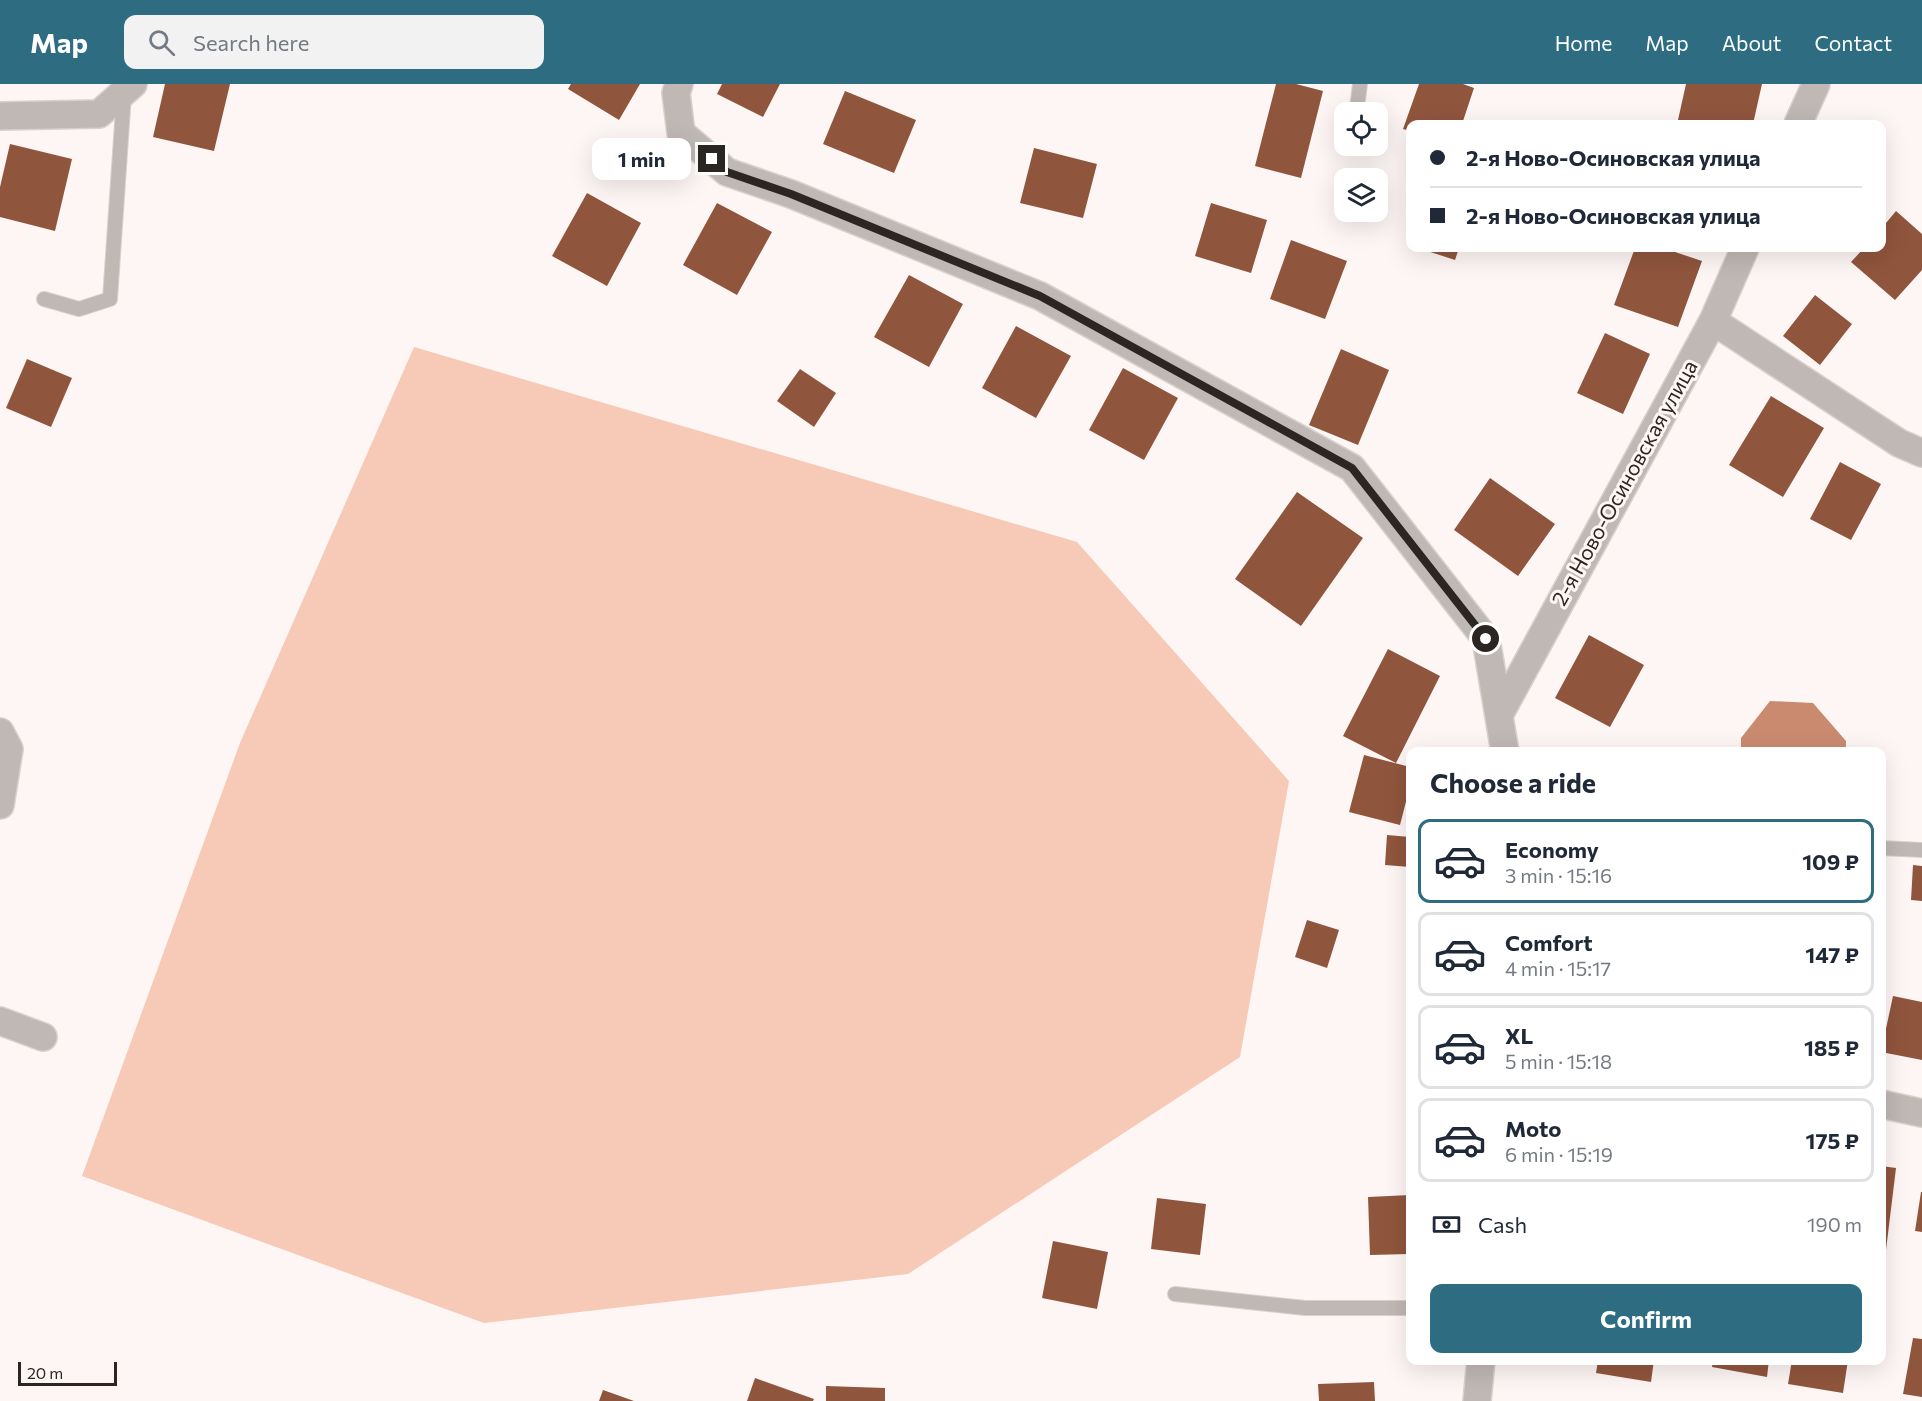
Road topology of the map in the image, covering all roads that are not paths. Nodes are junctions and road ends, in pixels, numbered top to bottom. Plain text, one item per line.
1 (679, 84) edge
2 (1360, 84) edge
3 (1816, 84) edge
4 (129, 88) edge
5 (1358, 102) edge
6 (0, 116) edge
7 (1800, 120) edge
8 (1743, 252) edge
9 (44, 299) dead end
10 (1713, 321) junction
11 (1922, 453) edge
12 (1499, 715) junction
13 (0, 732) edge
14 (1504, 747) edge
15 (0, 805) edge
16 (1886, 848) edge
17 (1922, 850) edge
18 (0, 1021) edge
19 (43, 1037) dead end
20 (1886, 1105) edge
21 (1922, 1113) edge
22 (1175, 1294) dead end
23 (1406, 1308) edge
24 (1481, 1365) edge
25 (1477, 1401) edge

1 - 12 street
2 - 5 lane
3 - 7 street
4 - 6 street
4 - 9 lane
8 - 10 street, 2-я Ново-Осиновская улица
10 - 11 street
10 - 12 street, 2-я Ново-Осиновская улица
12 - 14 street
13 - 15 street
16 - 17 lane
18 - 19 street
20 - 21 street
22 - 23 lane
24 - 25 street

